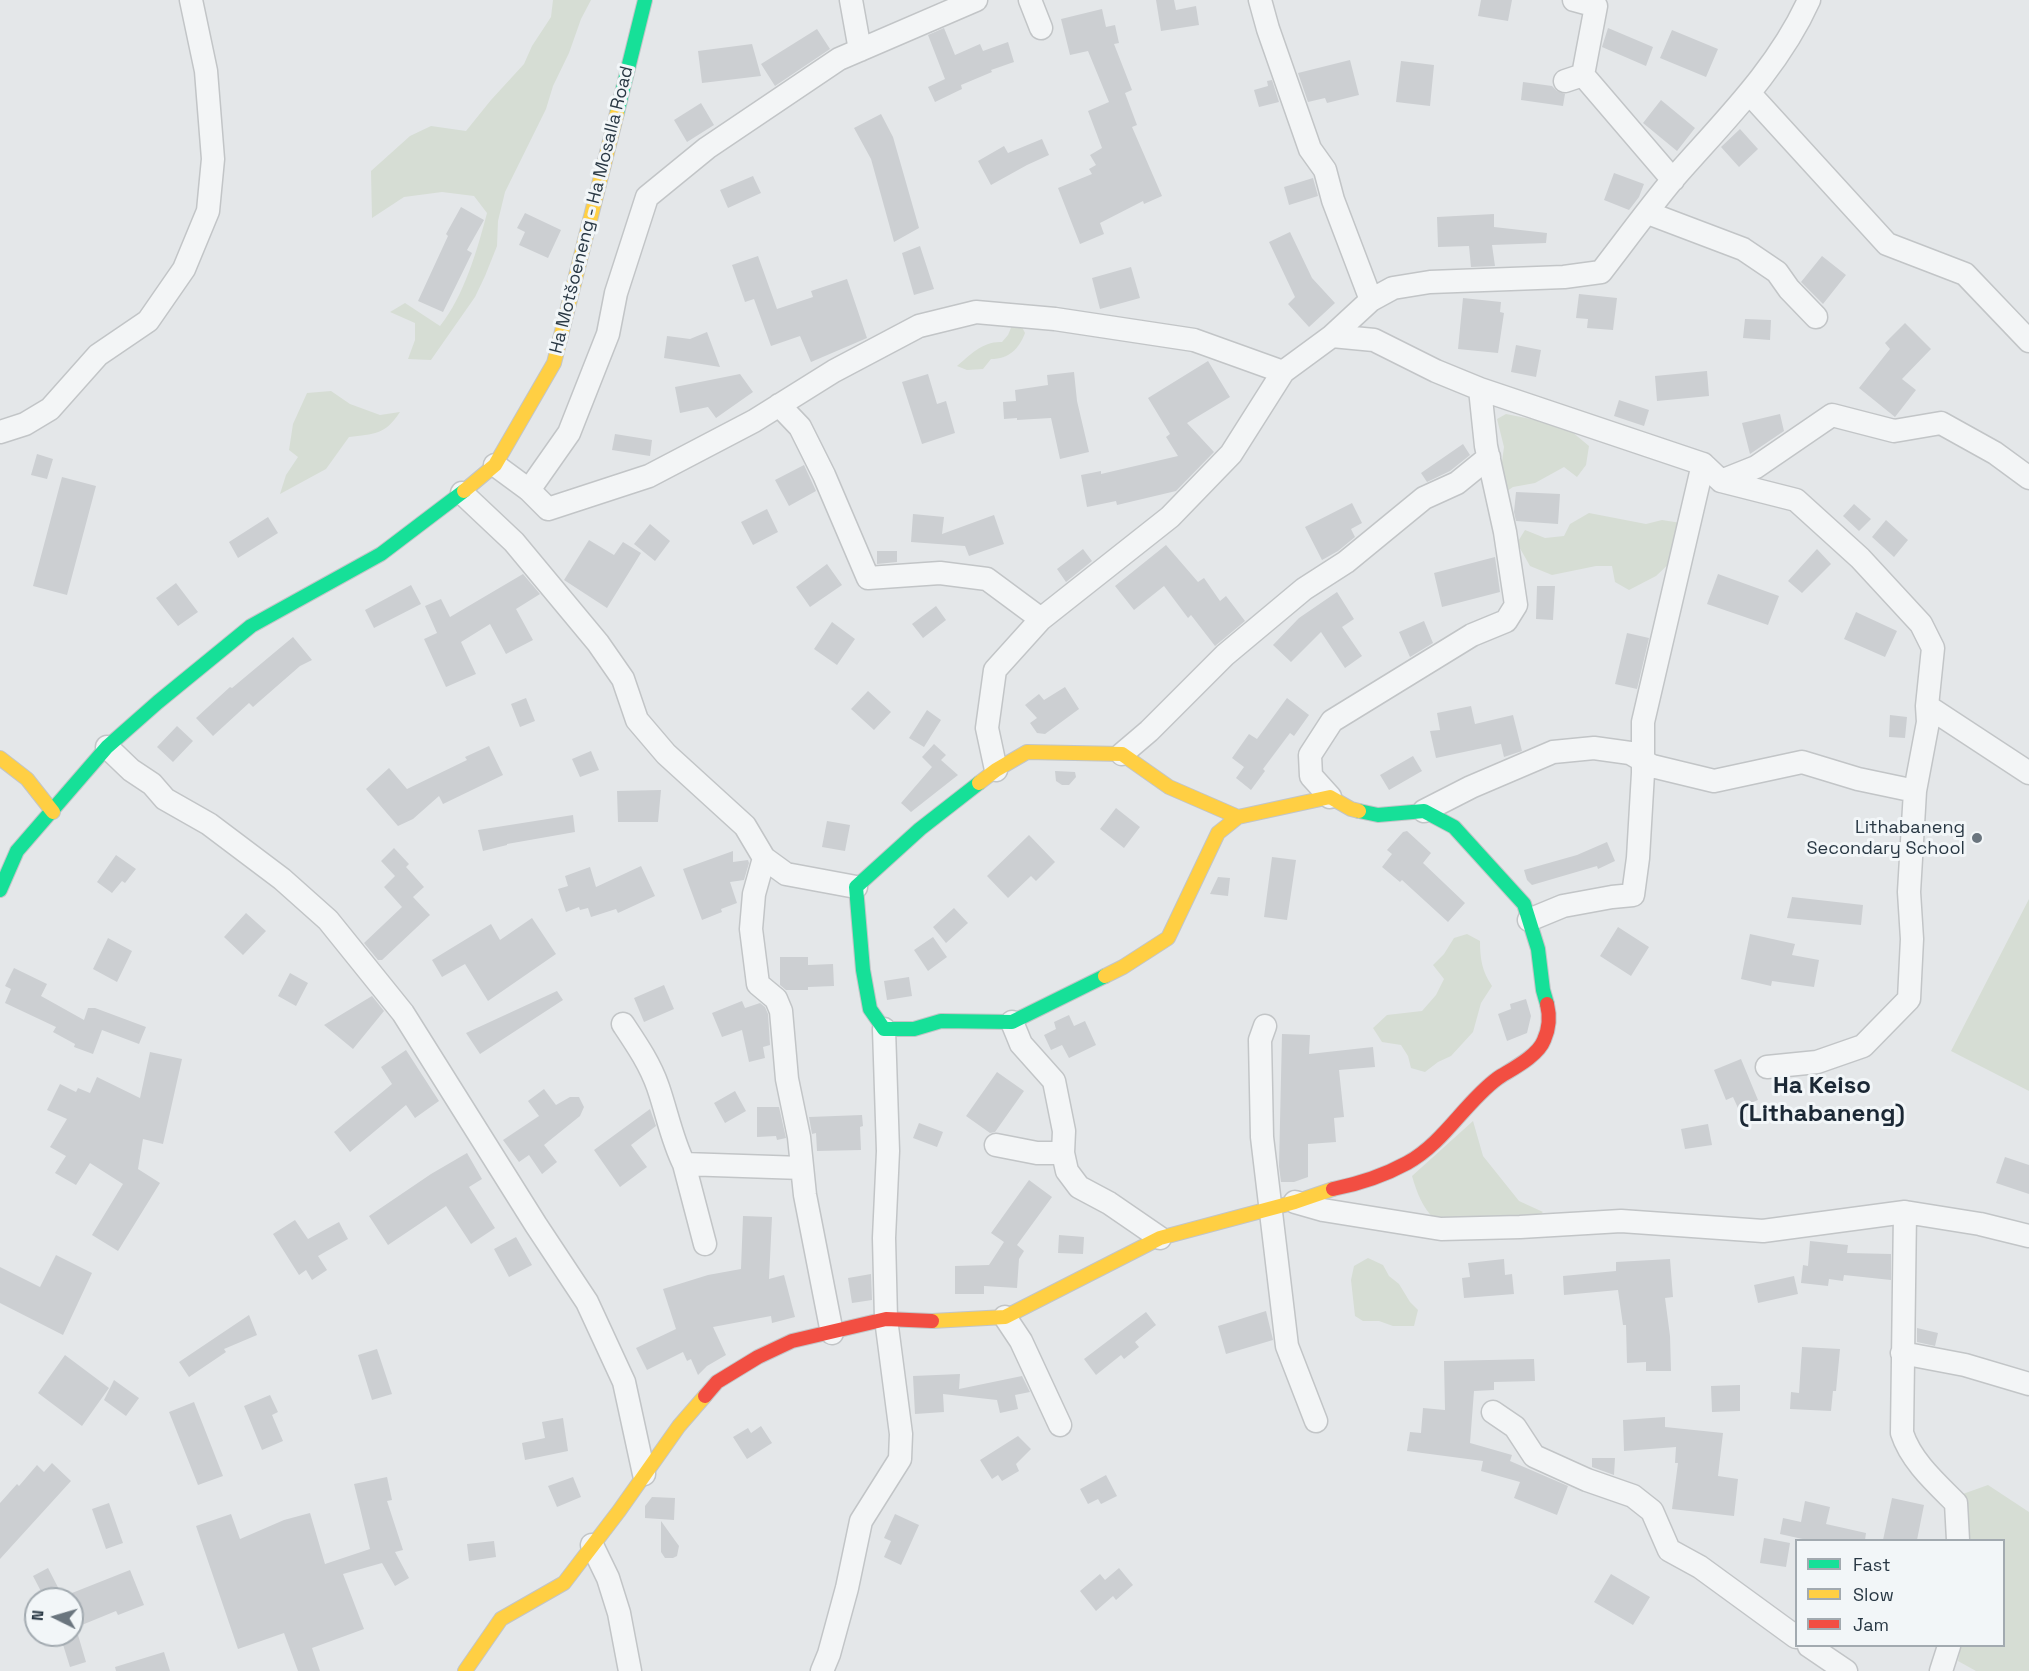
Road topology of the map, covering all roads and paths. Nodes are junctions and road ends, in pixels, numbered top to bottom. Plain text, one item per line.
1 (191, 0) edge
2 (645, 0) edge
3 (852, 0) edge
4 (976, 0) edge
5 (1030, 0) edge
6 (1260, 0) edge
7 (1574, 0) edge
8 (1809, 0) edge
9 (1041, 27) dead end
10 (860, 50) junction
11 (1749, 94) junction
12 (1672, 180) junction
13 (1648, 213) junction
14 (1371, 300) junction
15 (1816, 317) dead end
16 (1332, 336) junction
17 (2029, 341) edge
18 (1283, 372) junction
19 (1480, 389) junction
20 (779, 405) junction
21 (0, 432) edge
22 (1489, 457) junction
23 (1703, 464) junction
24 (495, 465) junction
25 (2029, 478) edge
26 (1721, 481) junction
27 (529, 490) junction
28 (462, 492) junction
29 (1041, 619) junction
30 (1927, 706) junction
31 (107, 747) junction
32 (1122, 754) junction
33 (0, 758) edge
34 (1644, 761) junction
35 (996, 770) junction
36 (2029, 773) edge
37 (1915, 791) junction
38 (1330, 797) junction
39 (1424, 811) junction
40 (53, 812) junction
41 (1238, 817) junction
42 (764, 858) junction
43 (856, 887) junction
44 (0, 890) edge
45 (1529, 920) junction
46 (1012, 1022) junction
47 (624, 1024) dead end
48 (1265, 1026) dead end
49 (884, 1029) junction
50 (1767, 1067) dead end
51 (996, 1145) dead end
52 (1063, 1153) junction
53 (684, 1164) junction
54 (802, 1168) junction
55 (1295, 1202) junction
56 (1270, 1208) junction
57 (1905, 1212) junction
58 (2029, 1236) edge
59 (1160, 1238) junction
60 (705, 1244) dead end
61 (1005, 1317) junction
62 (886, 1319) junction
63 (832, 1333) junction
64 (1902, 1353) junction
65 (2029, 1384) edge
66 (1493, 1412) dead end
67 (1316, 1421) dead end
68 (1060, 1425) dead end
69 (644, 1474) junction
70 (1958, 1539) edge
71 (592, 1545) junction
72 (1795, 1636) edge
73 (1810, 1647) edge
74 (1949, 1647) edge
75 (465, 1671) edge
76 (630, 1671) edge
77 (822, 1671) edge
78 (1846, 1671) edge
79 (1941, 1671) edge

1 - 21 street
2 - 24 street, Ha Motšoeneng - Ha Mosalla Road
3 - 10 street
4 - 10 street
5 - 9 street
6 - 14 street
7 - 12 street
8 - 11 street
10 - 27 street
11 - 12 street
11 - 17 street
12 - 13 street
13 - 14 street
13 - 15 street
14 - 16 street
16 - 18 street
16 - 19 street
18 - 20 street
18 - 29 street
19 - 22 street
19 - 23 street
20 - 27 street
20 - 29 street
22 - 32 street
22 - 38 street
23 - 26 street
23 - 34 street
24 - 27 street
24 - 28 street, Ha Motšoeneng - Ha Mosalla Road
25 - 26 street
26 - 30 street
28 - 31 street, Ha Motšoeneng - Ha Mosalla Road
28 - 42 street
29 - 35 street
30 - 36 street
30 - 37 street
31 - 40 street, Ha Motšoeneng - Ha Mosalla Road
31 - 69 street
32 - 35 street
32 - 41 street
33 - 40 street
34 - 37 street
34 - 39 street
34 - 45 street
35 - 43 street
37 - 50 street
38 - 39 street
38 - 41 street
39 - 45 street
40 - 44 street, Ha Motšoeneng - Ha Mosalla Road
41 - 46 street
42 - 43 street
42 - 54 street
43 - 49 street
45 - 55 street
46 - 49 street
46 - 52 street
47 - 53 street
48 - 56 street
49 - 62 street
51 - 52 street
52 - 59 street
53 - 54 street
53 - 60 street
54 - 63 street
55 - 56 street
55 - 57 street
56 - 59 street
56 - 67 street
57 - 58 street
57 - 64 street
59 - 61 street
61 - 62 street
61 - 68 street
62 - 63 street
62 - 77 street
63 - 69 street
64 - 65 street
64 - 70 street
66 - 72 street
69 - 71 street
71 - 75 street
71 - 76 street
73 - 78 street
74 - 79 street

